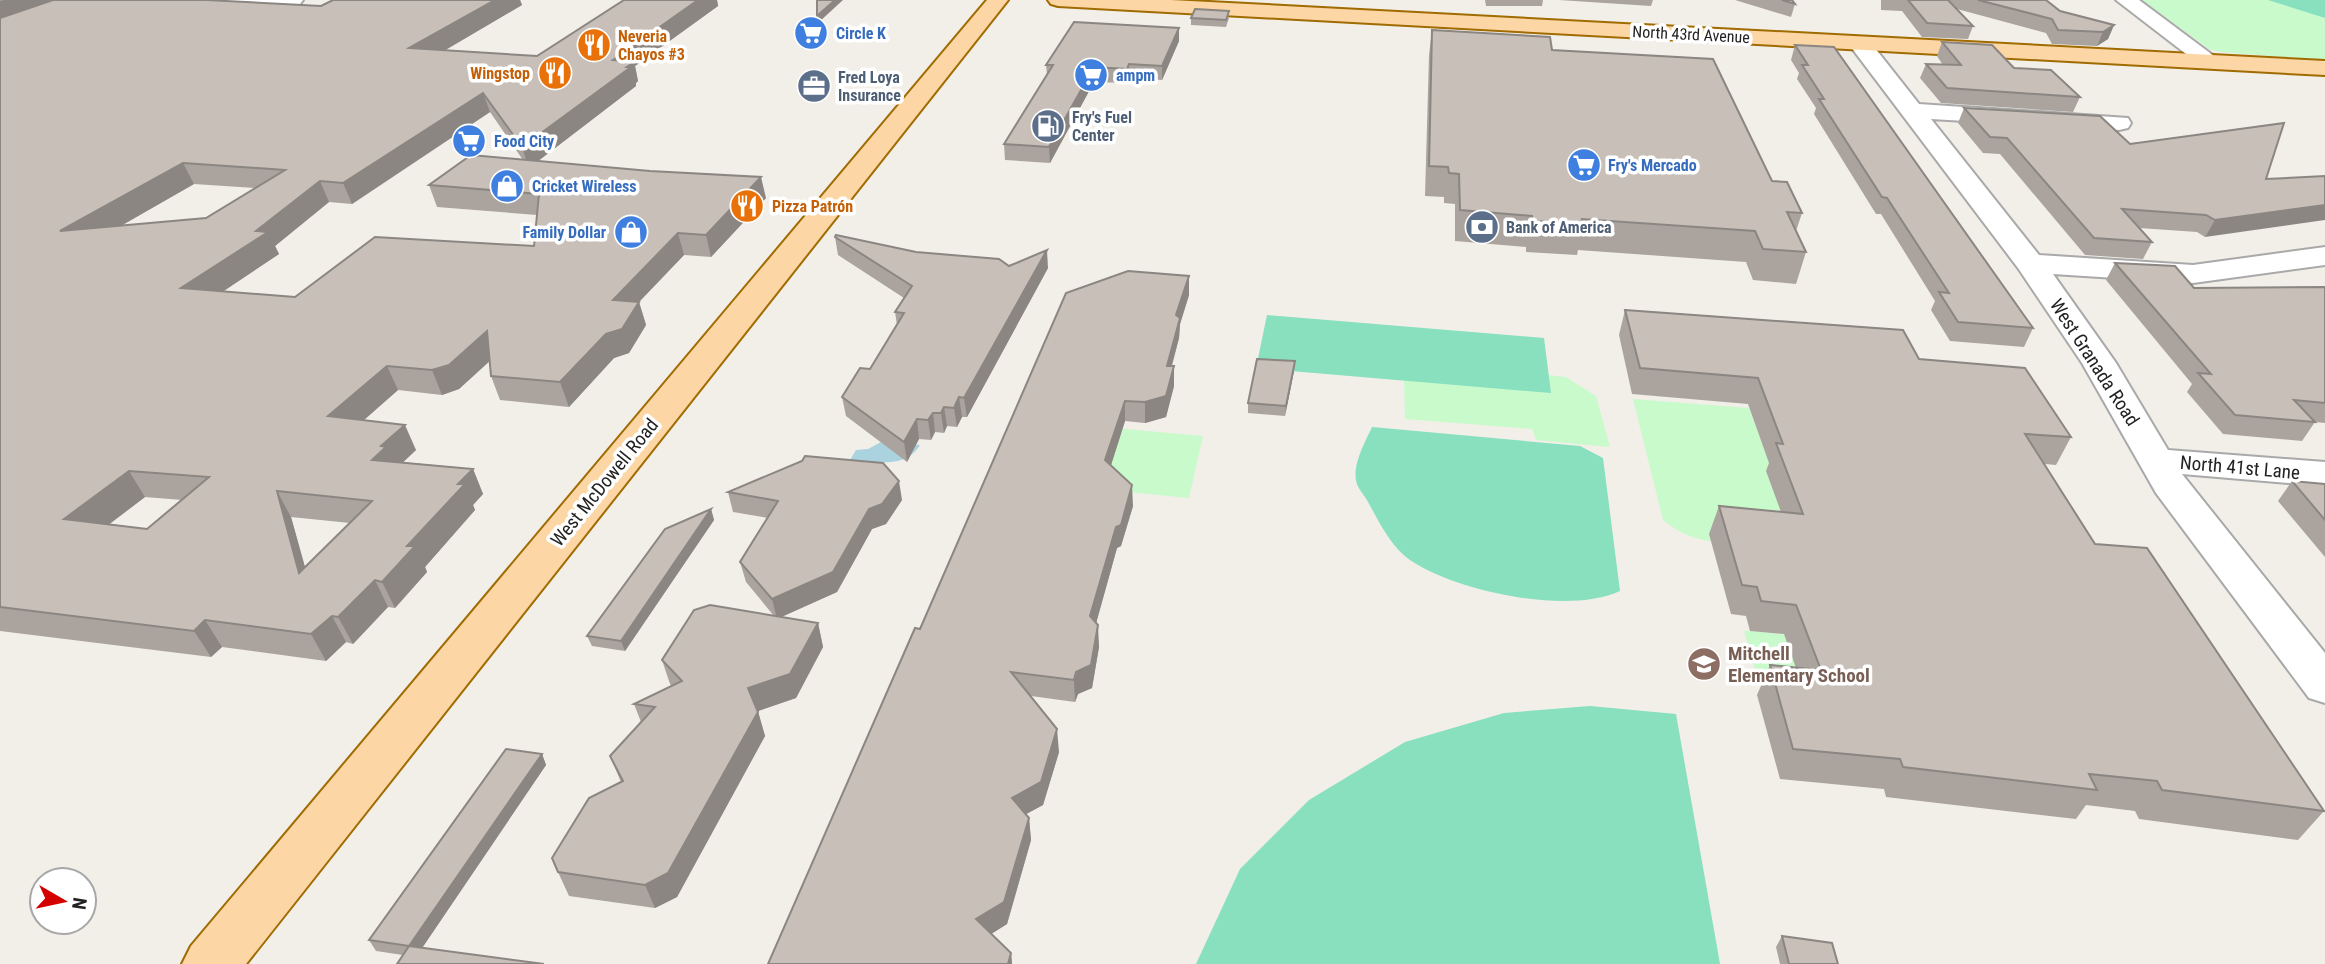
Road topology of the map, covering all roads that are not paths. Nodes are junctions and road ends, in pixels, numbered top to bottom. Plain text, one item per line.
1 (202, 0) edge
2 (293, 0) edge
3 (998, 0) edge
4 (1058, 0) edge
5 (2126, 0) edge
6 (1859, 43) junction
7 (2211, 62) junction
8 (2325, 68) edge
9 (1913, 111) junction
10 (2119, 123) dead end
11 (2325, 257) edge
12 (2029, 263) junction
13 (2155, 460) junction
14 (2325, 474) edge
15 (2325, 686) edge
16 (211, 964) edge

1 - 2 street
3 - 16 main road, West McDowell Road
4 - 6 main road, North 43rd Avenue
5 - 7 street
6 - 7 main road, North 43rd Avenue
6 - 9 street, West Granada Road
7 - 8 main road, North 43rd Avenue
9 - 10 street
9 - 12 street, West Granada Road
11 - 12 street
12 - 13 street, West Granada Road
13 - 14 street, North 41st Lane
13 - 15 street, West Granada Road

